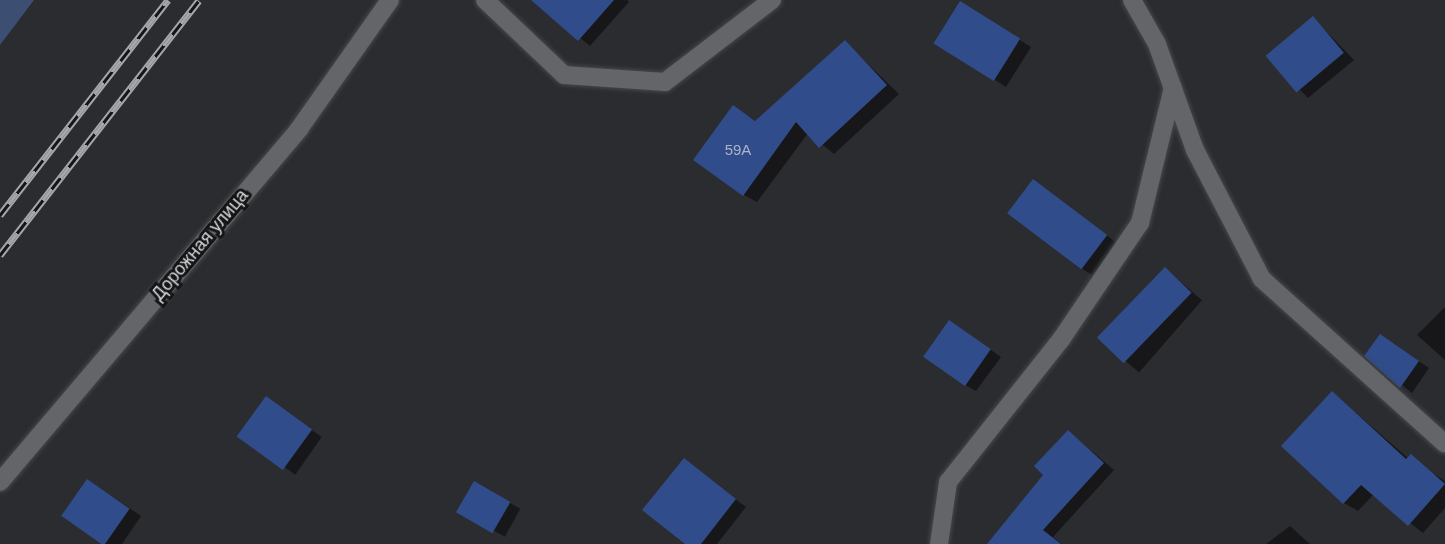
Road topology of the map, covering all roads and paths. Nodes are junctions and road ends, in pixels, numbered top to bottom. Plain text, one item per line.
1 (390, 0) edge
2 (485, 0) edge
3 (772, 0) edge
4 (1132, 0) edge
5 (1173, 88) junction
6 (1445, 444) edge
7 (0, 482) edge
8 (939, 544) edge

1 - 7 street, Дорожная улица
2 - 3 street
4 - 5 street
5 - 6 street
5 - 8 street

